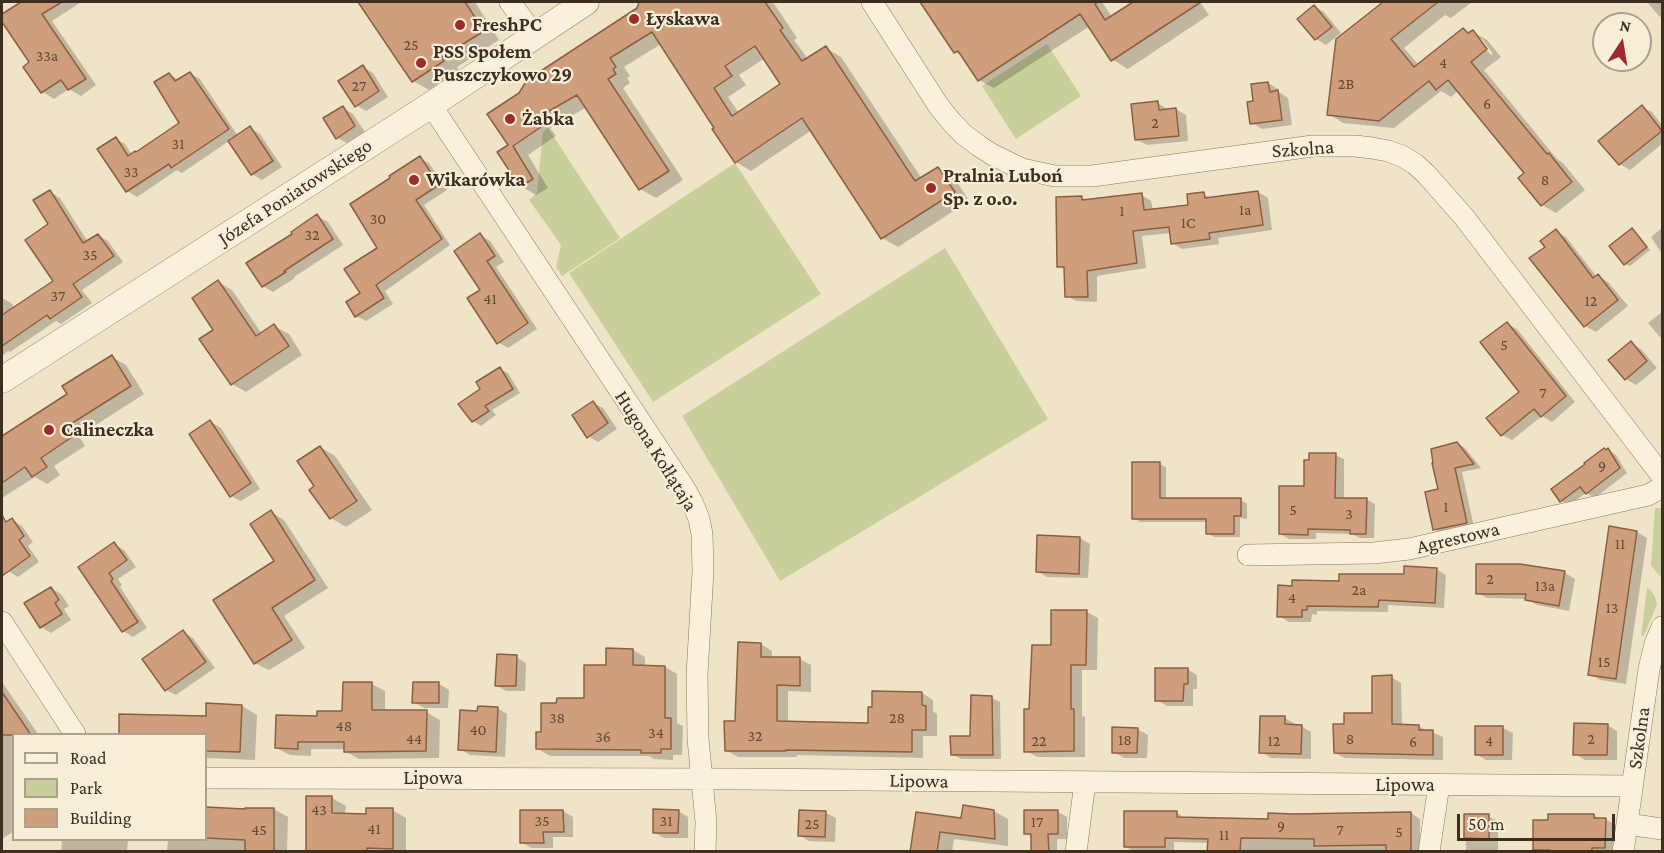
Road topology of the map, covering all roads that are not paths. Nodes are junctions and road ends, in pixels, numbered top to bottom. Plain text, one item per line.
1 (510, 2) edge
2 (586, 2) edge
3 (872, 2) edge
4 (534, 35) junction
5 (430, 105) junction
6 (2, 380) edge
7 (1662, 476) edge
8 (1662, 487) edge
9 (1248, 555) dead end
10 (2, 622) edge
11 (1662, 627) edge
12 (74, 733) edge
13 (207, 778) edge
14 (703, 779) junction
15 (1085, 782) junction
16 (1438, 786) junction
17 (1632, 786) junction
18 (1627, 824) junction
19 (1662, 829) edge
20 (705, 852) edge
21 (1076, 852) edge
22 (1429, 852) edge
23 (1623, 852) edge

1 - 4 street
2 - 4 street, Józefa Poniatowskiego
3 - 7 street, Szkolna
4 - 5 street, Józefa Poniatowskiego
5 - 6 street, Józefa Poniatowskiego
5 - 14 street, Hugona Kołłątaja
8 - 9 street, Agrestowa
10 - 12 street
11 - 17 street, Szkolna
13 - 14 street, Lipowa
14 - 15 street, Lipowa
14 - 20 street, Hugona Kołłątaja
15 - 16 street, Lipowa
15 - 21 street
16 - 17 street, Lipowa
16 - 22 street
17 - 18 street, Szkolna
18 - 19 street
18 - 23 street, Szkolna

